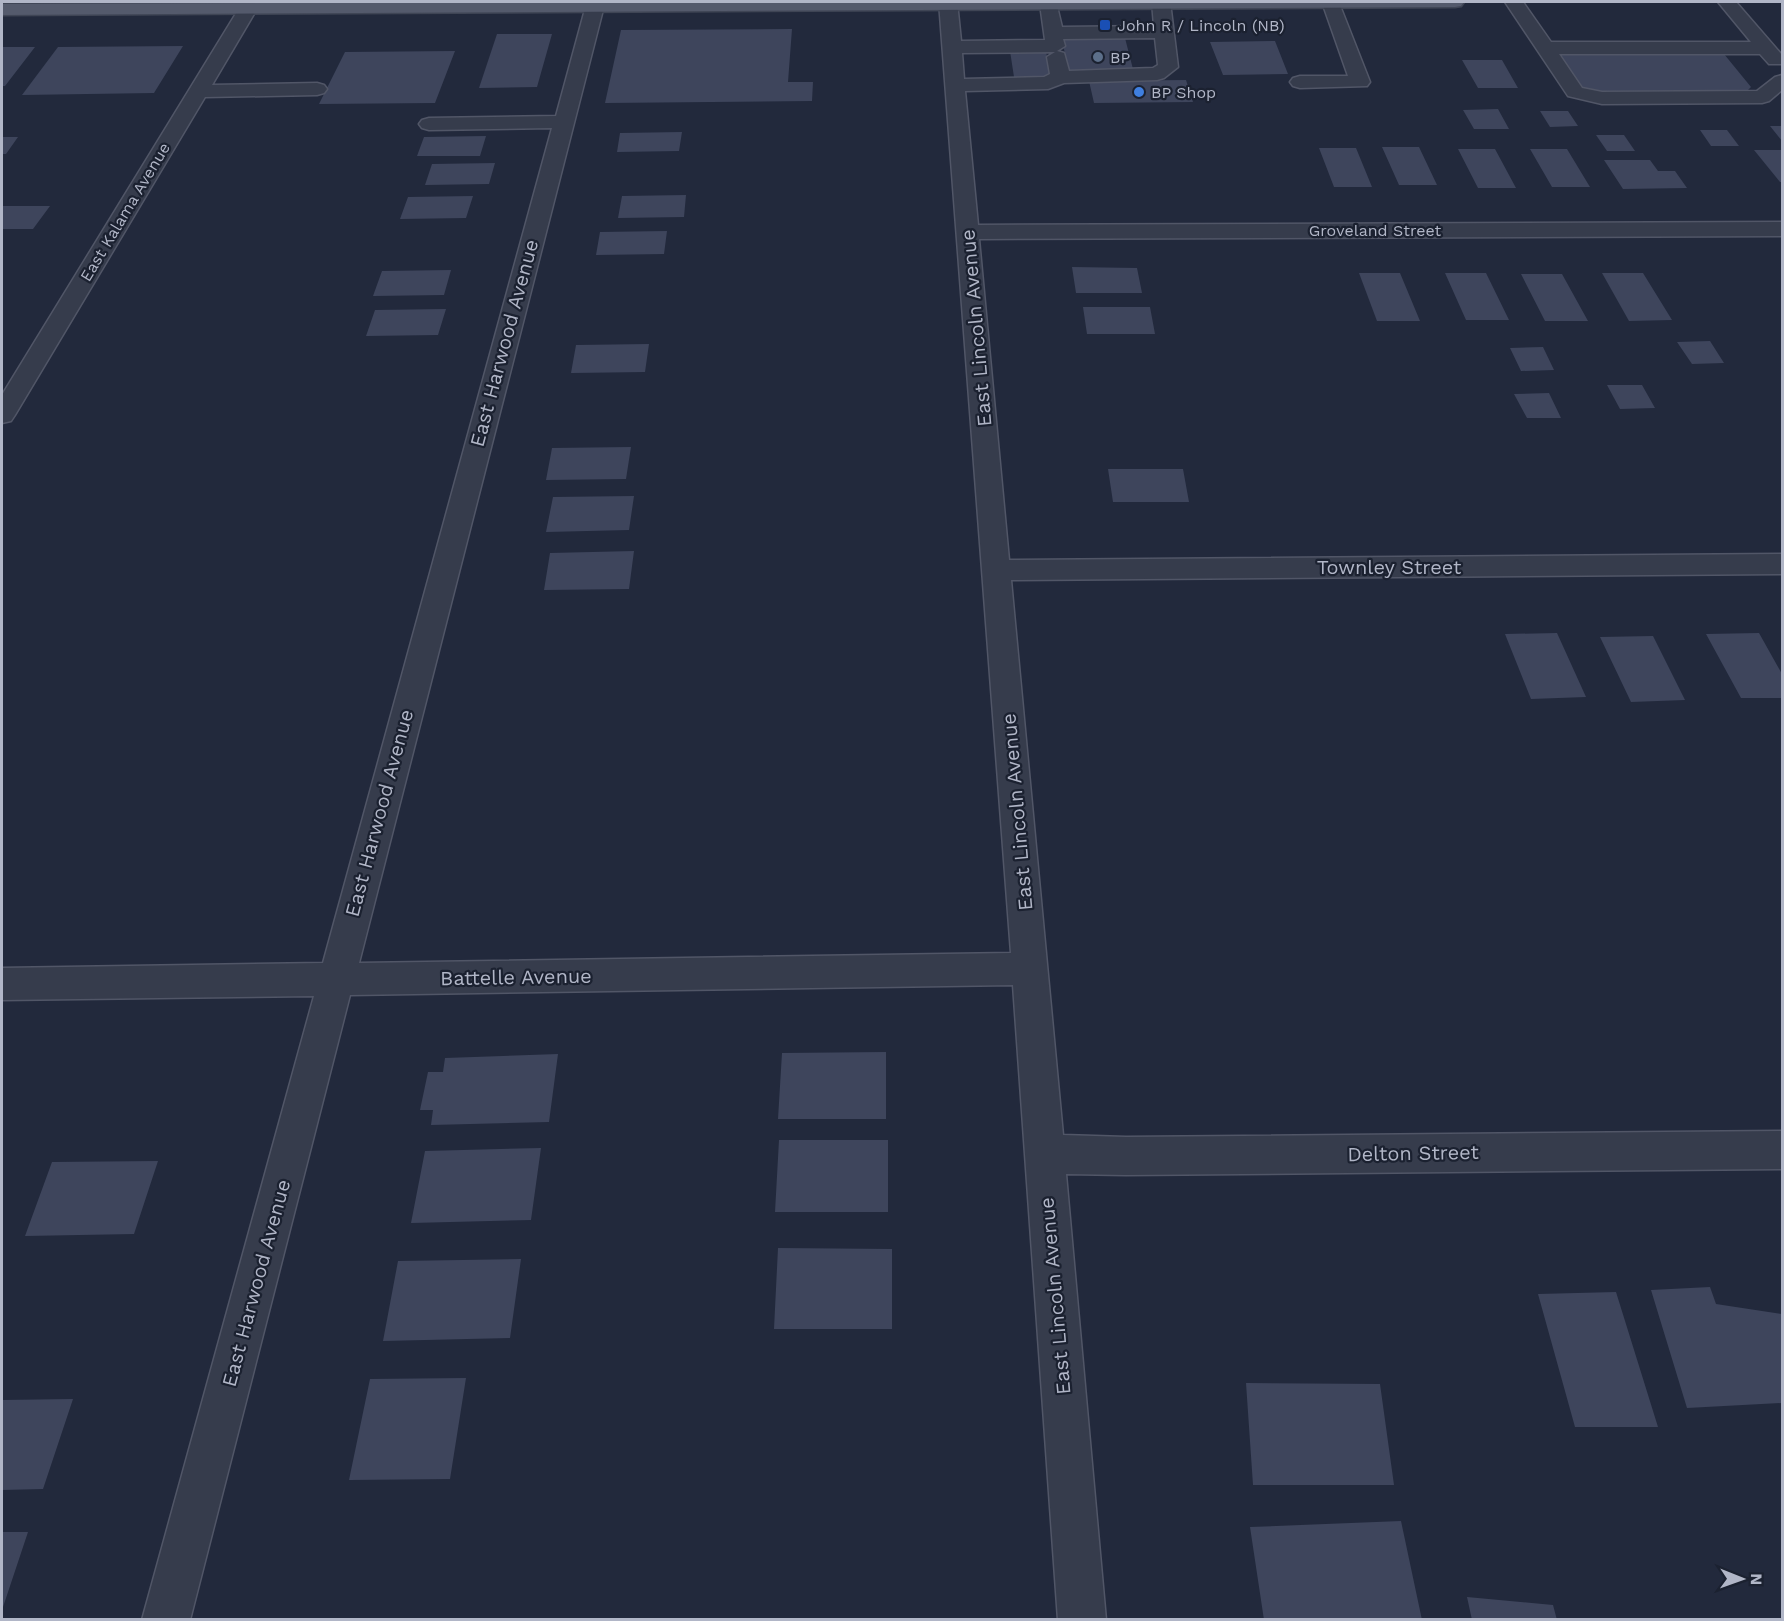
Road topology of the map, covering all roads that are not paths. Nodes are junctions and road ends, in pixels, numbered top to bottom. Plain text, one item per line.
1 (1305, 2) edge
2 (1379, 2) edge
3 (1455, 2) edge
4 (1514, 2) edge
5 (1727, 2) edge
6 (948, 3) edge
7 (1094, 3) edge
8 (1161, 3) edge
9 (1330, 3) edge
10 (595, 4) edge
11 (753, 4) edge
12 (1049, 4) junction
13 (250, 5) edge
14 (14, 7) edge
15 (1164, 32) junction
16 (1054, 40) junction
17 (951, 47) junction
18 (1545, 48) junction
19 (1766, 48) junction
20 (1782, 68) edge
21 (1060, 77) junction
22 (1782, 81) edge
23 (1300, 82) dead end
24 (954, 85) junction
25 (317, 89) dead end
26 (198, 90) junction
27 (563, 122) junction
28 (429, 124) dead end
29 (1782, 229) edge
30 (967, 232) junction
31 (2, 416) edge
32 (1782, 564) edge
33 (996, 570) junction
34 (1030, 969) junction
35 (335, 979) junction
36 (2, 984) edge
37 (1782, 1150) edge
38 (1044, 1155) junction
39 (166, 1620) edge
40 (1082, 1620) edge

1 - 8 main road
1 - 9 main road
2 - 3 main road
2 - 9 main road
4 - 18 street
5 - 19 street
6 - 11 main road
6 - 12 main road
6 - 17 street, East Lincoln Avenue
7 - 8 main road
7 - 12 main road
8 - 15 street
9 - 23 street
10 - 11 main road
10 - 13 main road
10 - 27 street, East Harwood Avenue
12 - 16 street
13 - 14 main road
13 - 26 street, East Kalama Avenue
15 - 16 street
15 - 21 street
16 - 17 street
16 - 21 street
17 - 24 street, East Lincoln Avenue
18 - 19 street
18 - 22 street
19 - 20 street
21 - 24 street
24 - 30 street, East Lincoln Avenue
25 - 26 street
26 - 31 street, East Kalama Avenue
27 - 28 street
27 - 35 street, East Harwood Avenue
29 - 30 street, Groveland Street
30 - 33 street, East Lincoln Avenue
32 - 33 street, Townley Street
33 - 34 street, East Lincoln Avenue
34 - 35 street, Battelle Avenue
34 - 38 street, East Lincoln Avenue
35 - 36 street, Battelle Avenue
35 - 39 street, East Harwood Avenue
37 - 38 street, Delton Street
38 - 40 street, East Lincoln Avenue

